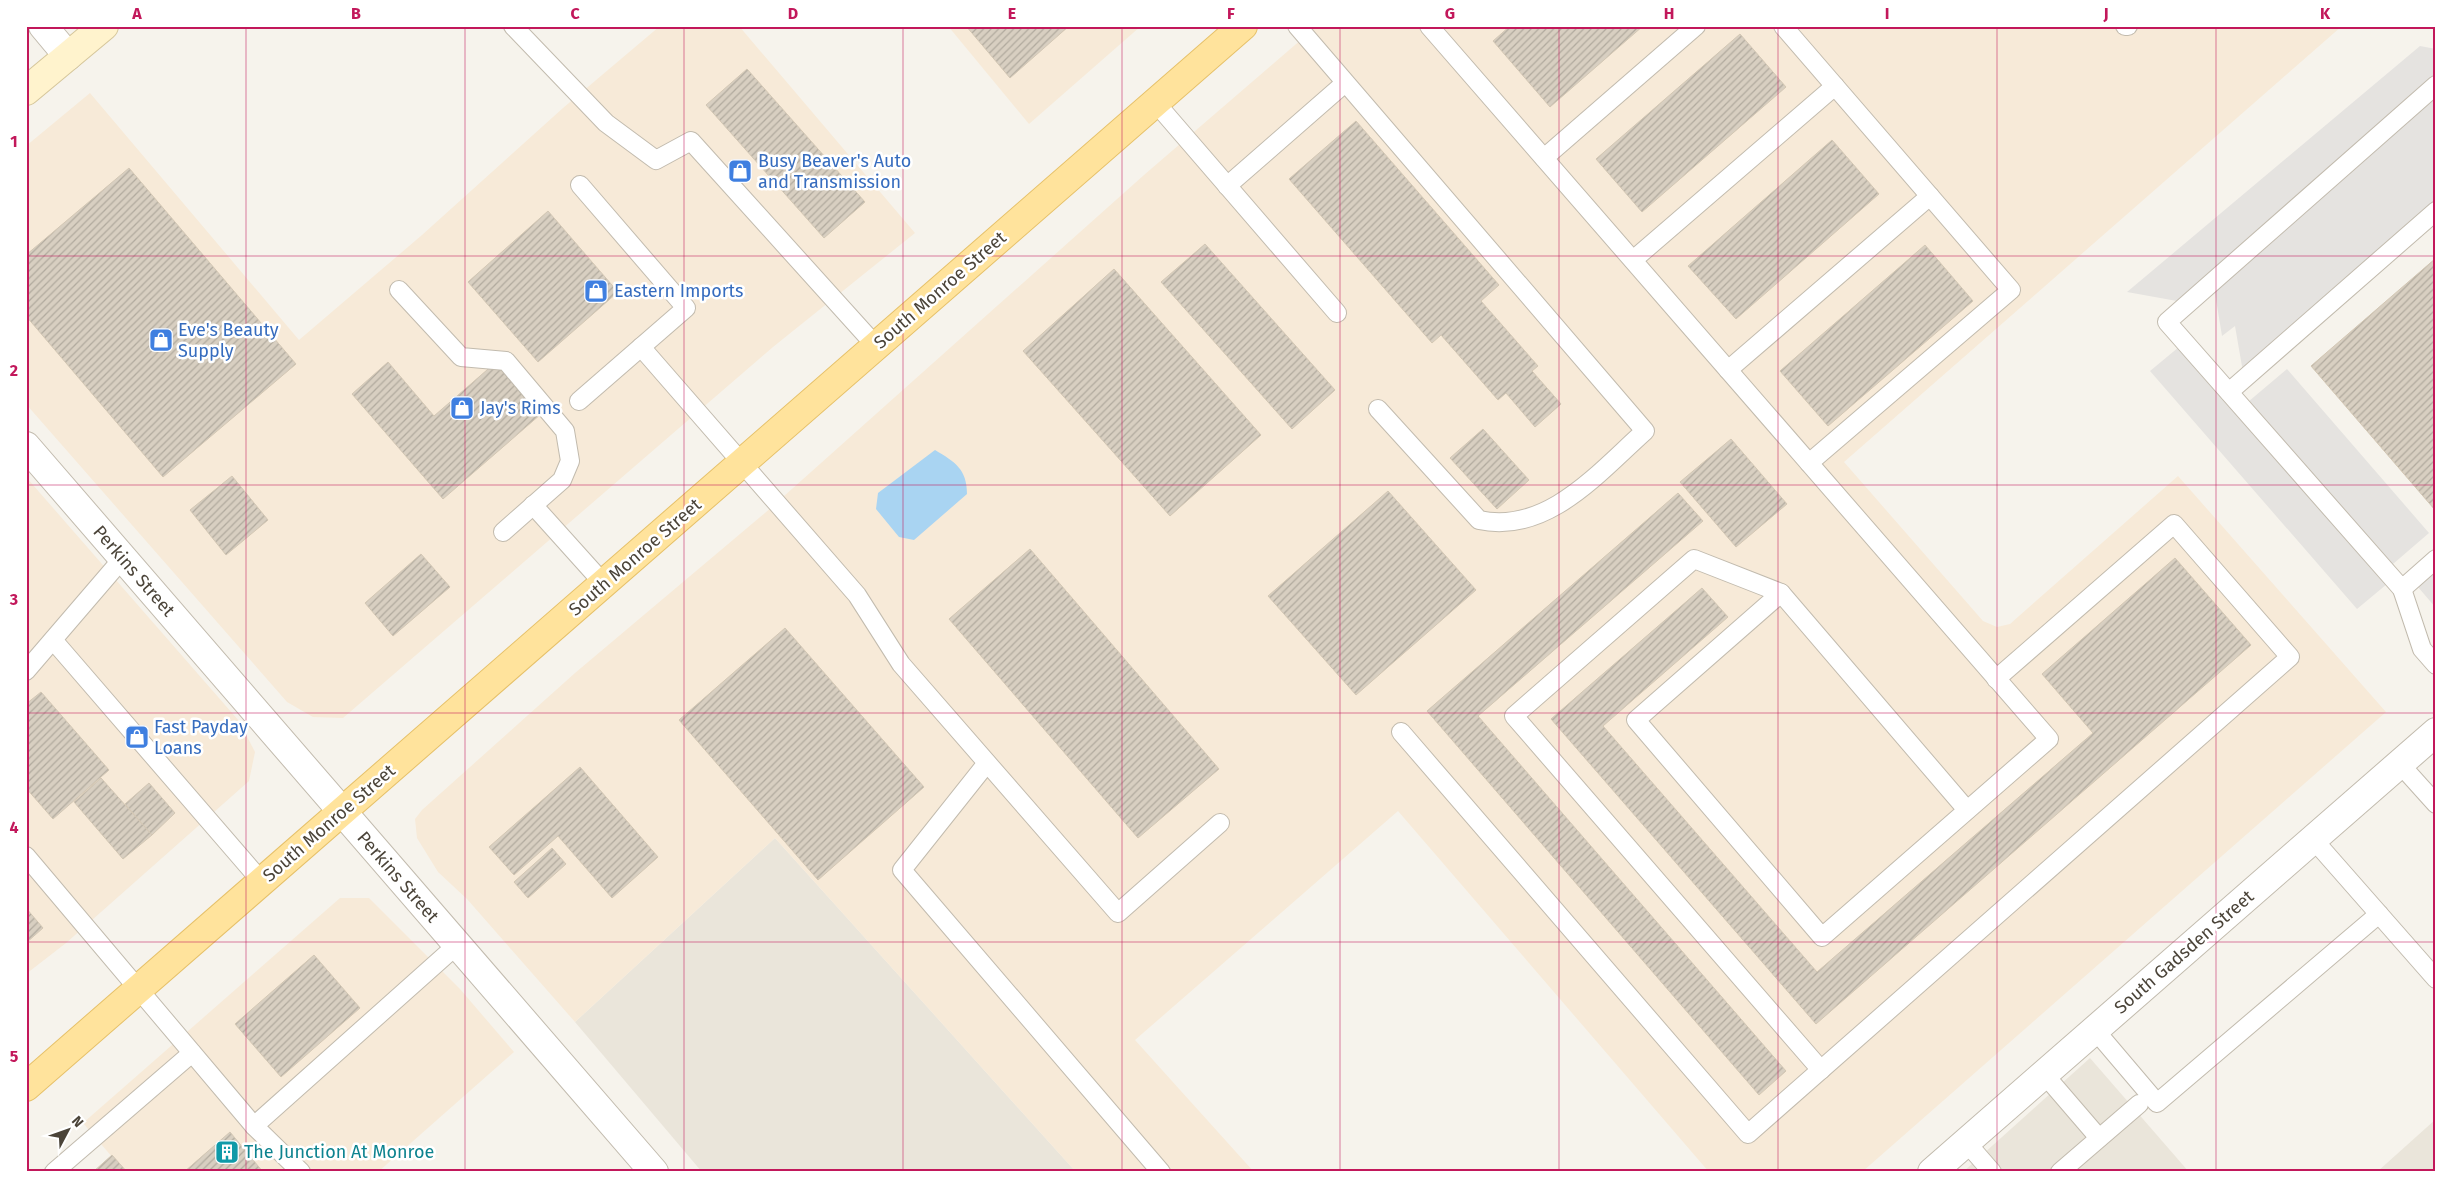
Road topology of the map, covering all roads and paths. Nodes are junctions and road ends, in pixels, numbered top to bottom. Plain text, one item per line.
1 (43, 26) edge
2 (104, 26) edge
3 (513, 26) edge
4 (1243, 26) edge
5 (1297, 26) edge
6 (1429, 26) edge
7 (1696, 26) edge
8 (1783, 26) edge
9 (68, 56) junction
10 (1345, 83) junction
11 (2436, 85) edge
12 (1835, 86) junction
13 (26, 91) edge
14 (1155, 102) junction
15 (1544, 158) junction
16 (580, 185) dead end
17 (1227, 186) junction
18 (1930, 196) junction
19 (2436, 211) edge
20 (1633, 260) junction
21 (399, 290) dead end
22 (1337, 313) dead end
23 (876, 346) junction
24 (640, 347) junction
25 (1728, 370) junction
26 (2229, 392) junction
27 (579, 401) dead end
28 (1378, 408) dead end
29 (26, 446) edge
30 (1809, 463) junction
31 (740, 464) junction
32 (533, 505) junction
33 (504, 532) dead end
34 (123, 558) junction
35 (2436, 559) edge
36 (604, 584) junction
37 (2402, 589) junction
38 (1781, 593) junction
39 (53, 640) junction
40 (2436, 665) edge
41 (26, 671) edge
42 (1996, 679) junction
43 (1400, 732) dead end
44 (2436, 732) edge
45 (987, 762) junction
46 (2400, 764) junction
47 (2436, 804) edge
48 (1967, 810) junction
49 (342, 812) junction
50 (1220, 823) dead end
51 (2313, 839) junction
52 (26, 856) edge
53 (262, 882) junction
54 (2379, 914) junction
55 (457, 945) junction
56 (2436, 978) edge
57 (138, 990) junction
58 (2095, 1030) junction
59 (192, 1053) junction
60 (1821, 1070) junction
61 (2044, 1074) junction
62 (26, 1086) edge
63 (2139, 1104) dead end
64 (254, 1126) junction
65 (2099, 1138) junction
66 (1966, 1142) junction
67 (54, 1172) edge
68 (301, 1172) edge
69 (654, 1172) edge
70 (1161, 1172) edge
71 (1932, 1172) edge
72 (1992, 1172) edge
73 (2060, 1172) edge

1 - 9 street
2 - 9 main road
3 - 23 lane
4 - 14 main road, South Monroe Street
5 - 10 lane
6 - 15 lane
7 - 15 lane
8 - 12 lane
9 - 13 main road
10 - 17 lane
10 - 28 lane
11 - 26 lane
12 - 18 lane
12 - 20 lane
14 - 17 lane
14 - 23 main road, South Monroe Street
15 - 20 lane
16 - 24 lane
17 - 22 lane
18 - 25 lane
18 - 30 lane
19 - 26 lane
20 - 25 lane
21 - 32 lane
23 - 31 main road, South Monroe Street
24 - 27 lane
24 - 31 lane
25 - 30 lane
26 - 37 lane
29 - 34 street, Perkins Street
30 - 42 lane
31 - 36 main road, South Monroe Street
31 - 45 lane
32 - 33 lane
32 - 36 lane
34 - 39 lane
34 - 49 street, Perkins Street
35 - 37 lane
36 - 49 main road, South Monroe Street
37 - 40 lane
38 - 48 lane
38 - 48 lane
38 - 60 lane
39 - 41 lane
39 - 53 lane
42 - 48 lane
42 - 60 lane
43 - 60 lane
44 - 46 street, South Gadsden Street
45 - 50 lane
45 - 70 lane
46 - 47 lane
46 - 51 street, South Gadsden Street
49 - 53 main road, South Monroe Street
49 - 55 street, Perkins Street
51 - 54 lane
51 - 58 street, South Gadsden Street
52 - 57 lane
53 - 57 main road, South Monroe Street
54 - 56 lane
54 - 58 lane
55 - 64 lane
55 - 69 street, Perkins Street
57 - 59 lane
57 - 62 main road, South Monroe Street
58 - 61 street, South Gadsden Street
59 - 64 lane
59 - 67 lane
61 - 65 lane
61 - 66 street, South Gadsden Street
63 - 65 lane
64 - 68 lane
65 - 73 lane
66 - 71 street, South Gadsden Street
66 - 72 lane

